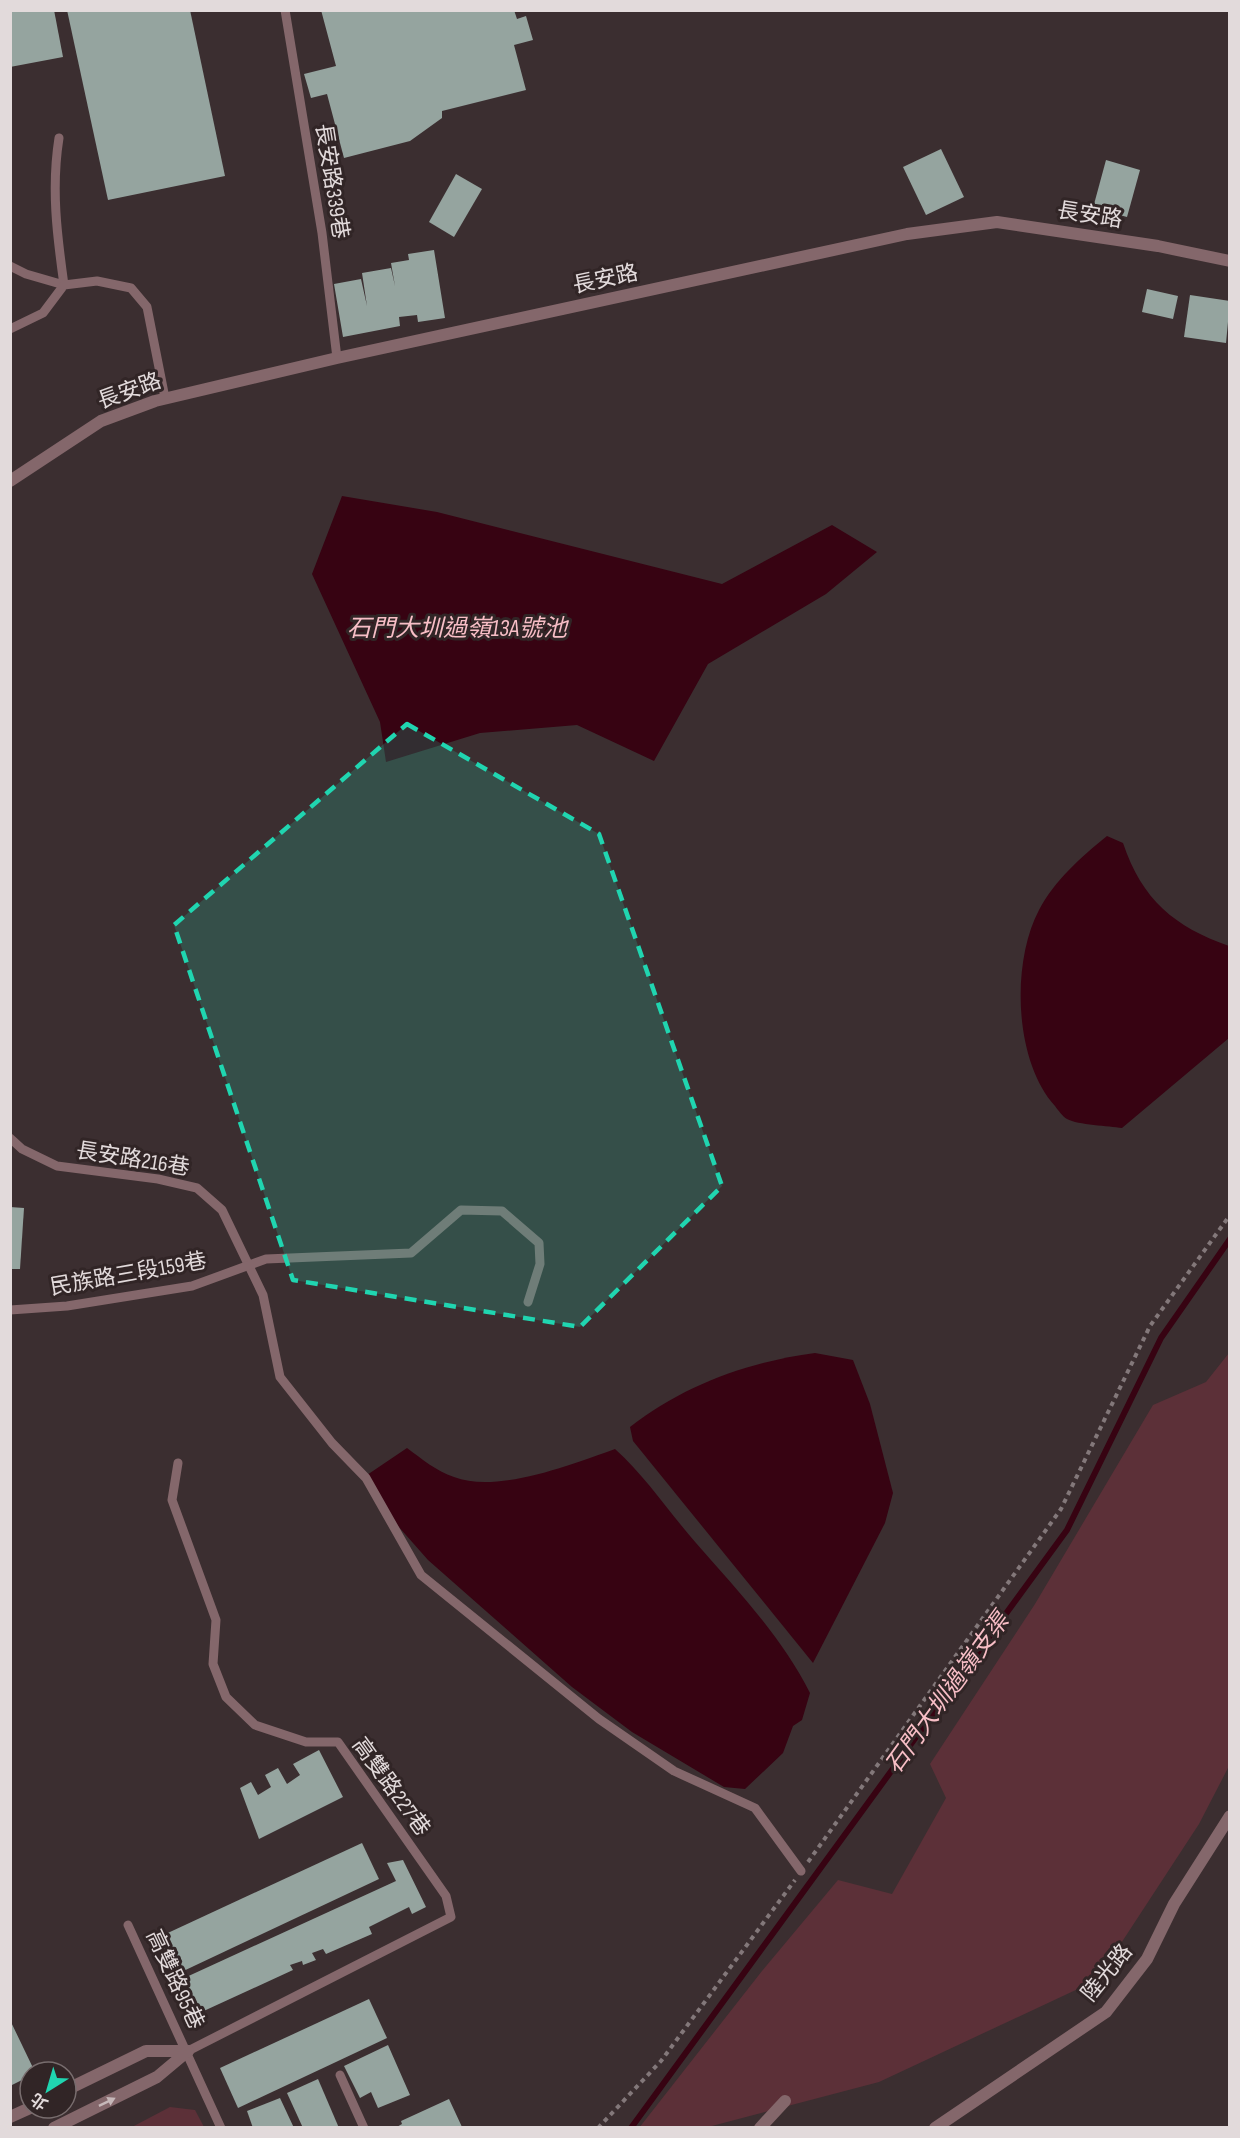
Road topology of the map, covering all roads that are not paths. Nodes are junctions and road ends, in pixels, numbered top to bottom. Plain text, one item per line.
1 (285, 10) edge
2 (59, 138) dead end
3 (1230, 261) edge
4 (10, 266) edge
5 (64, 285) junction
6 (10, 329) edge
7 (337, 358) junction
8 (165, 399) junction
9 (10, 481) edge
10 (10, 1138) edge
11 (251, 1265) junction
12 (528, 1302) dead end
13 (10, 1310) edge
14 (178, 1463) dead end
15 (1230, 1816) edge
16 (801, 1871) road end
17 (128, 1925) dead end
18 (188, 2051) junction
19 (340, 2075) dead end
20 (78, 2084) edge
21 (785, 2101) dead end
22 (54, 2127) edge
23 (221, 2127) edge
24 (363, 2127) edge
25 (760, 2127) edge
26 (935, 2127) edge

1 - 7 lane, 長安路339巷
2 - 5 lane
3 - 7 street, 長安路
4 - 5 lane
5 - 6 lane
5 - 8 lane
7 - 8 street, 長安路
8 - 9 street, 長安路
10 - 11 lane, 長安路216巷
11 - 12 lane, 民族路三段159巷
11 - 13 lane, 民族路三段159巷
11 - 16 lane, 長安路216巷
14 - 18 lane, 高雙路227巷
15 - 26 street, 陸光路
17 - 18 lane, 高雙路95巷
18 - 20 street
22 -> 18 street
18 - 23 lane, 高雙路95巷
19 - 24 lane
21 - 25 street

